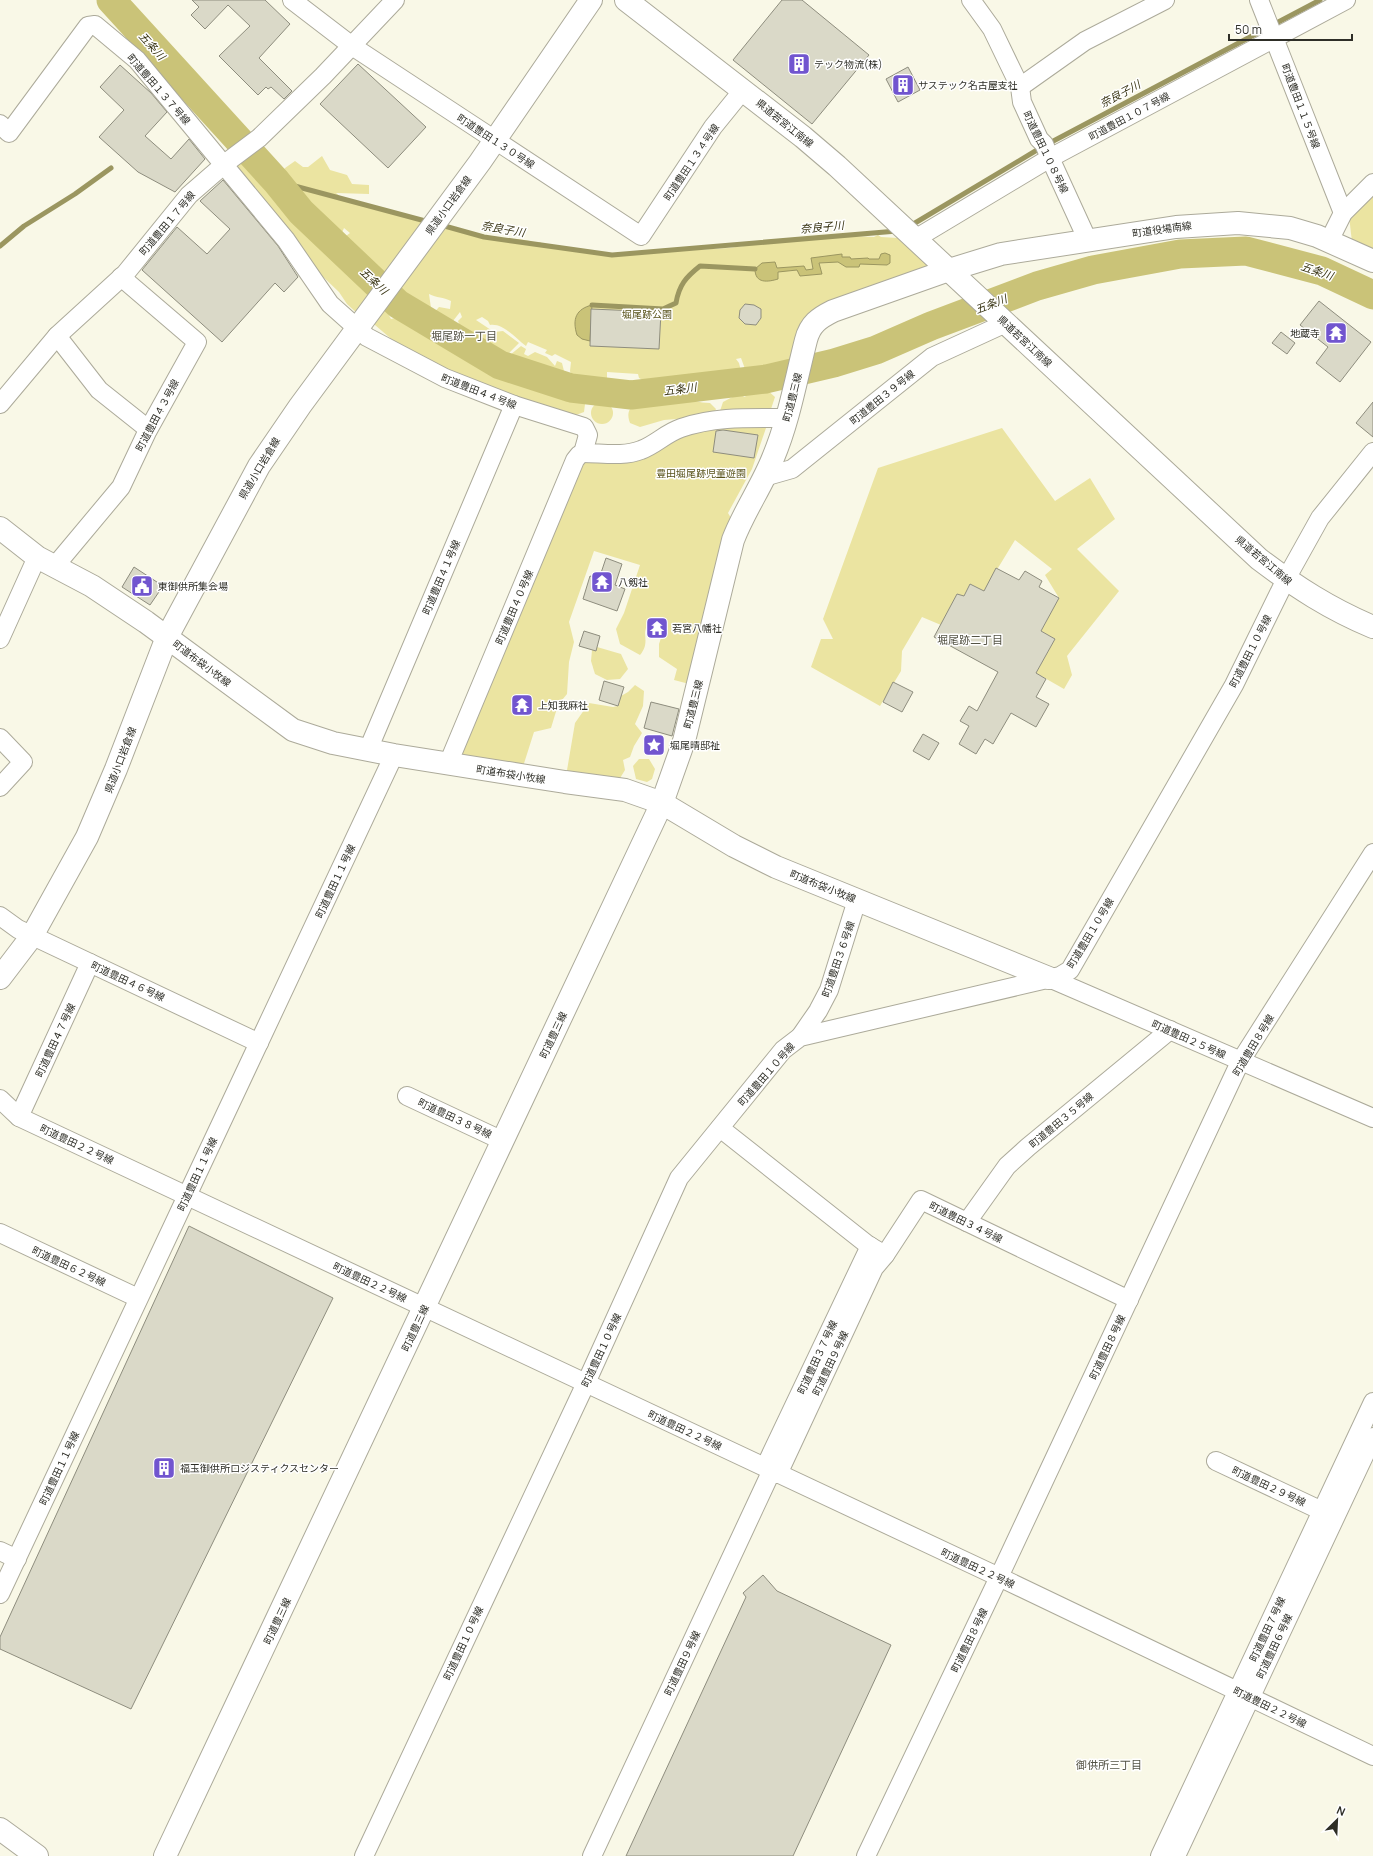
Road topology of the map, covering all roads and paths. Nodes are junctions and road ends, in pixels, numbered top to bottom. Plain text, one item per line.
1 (292, 0) edge
2 (395, 0) edge
3 (591, 0) edge
4 (626, 0) edge
5 (971, 0) edge
6 (1165, 0) edge
7 (1259, 0) edge
8 (1346, 0) edge
9 (1272, 31) junction
10 (352, 46) junction
11 (1020, 88) junction
12 (743, 90) junction
13 (0, 124) edge
14 (495, 140) junction
15 (1047, 151) junction
16 (226, 163) junction
17 (1373, 183) edge
18 (1343, 213) junction
19 (641, 236) joint
20 (915, 239) junction
21 (1088, 241) junction
22 (1329, 241) junction
23 (1373, 261) edge
24 (952, 272) junction
25 (121, 277) junction
26 (1004, 322) junction
27 (359, 326) junction
28 (56, 336) junction
29 (0, 403) edge
30 (514, 405) junction
31 (788, 412) junction
32 (148, 429) junction
33 (1373, 452) edge
34 (583, 453) junction
35 (764, 477) junction
36 (0, 528) edge
37 (46, 562) junction
38 (1286, 579) junction
39 (1373, 626) edge
40 (166, 637) junction
41 (0, 639) edge
42 (0, 738) edge
43 (368, 750) junction
44 (394, 755) junction
45 (448, 764) junction
46 (0, 787) edge
47 (662, 803) junction
48 (1373, 853) edge
49 (858, 900) junction
50 (0, 916) edge
51 (32, 936) junction
52 (90, 963) junction
53 (0, 978) edge
54 (1049, 978) junction
55 (1170, 1030) junction
56 (800, 1037) junction
57 (259, 1043) junction
58 (1240, 1062) junction
59 (407, 1096) dead end
60 (0, 1099) edge
61 (19, 1117) junction
62 (1373, 1118) edge
63 (720, 1128) junction
64 (503, 1141) junction
65 (187, 1195) junction
66 (967, 1222) junction
67 (0, 1233) edge
68 (877, 1250) junction
69 (138, 1298) junction
70 (1129, 1300) junction
71 (424, 1307) junction
72 (586, 1383) junction
73 (1373, 1402) edge
74 (1373, 1437) edge
75 (1216, 1461) dead end
76 (771, 1470) junction
77 (1322, 1511) junction
78 (0, 1551) edge
79 (17, 1559) junction
80 (999, 1577) junction
81 (0, 1594) edge
82 (1244, 1695) junction
83 (1373, 1756) edge
84 (0, 1829) edge
85 (0, 1845) edge
86 (15, 1856) edge
87 (37, 1856) edge
88 (165, 1856) edge
89 (364, 1856) edge
90 (592, 1856) edge
91 (866, 1856) edge
92 (1160, 1856) edge
93 (1176, 1856) edge

1 - 10 street, 町道豊田１３０号線
2 - 10 street, 町道豊田１７号線
3 - 14 main road, 県道小口岩倉線
4 - 12 main road, 県道若宮江南線
5 - 11 street, 町道豊田１０８号線
6 - 11 street
7 - 9 street, 町道豊田１１５号線
8 - 9 street, 町道豊田１０７号線
9 - 15 street, 町道豊田１０７号線
9 - 18 street, 町道豊田１１５号線
10 - 14 street, 町道豊田１３０号線
10 - 16 street, 町道豊田１７号線
11 - 15 street, 町道豊田１０８号線
12 - 19 street, 町道豊田１３４号線
12 - 20 main road, 県道若宮江南線
13 - 16 street, 町道豊田１３７号線
14 - 19 street, 町道豊田１３０号線
14 - 27 main road, 県道小口岩倉線
15 - 20 street, 町道豊田１０７号線
15 - 21 street, 町道豊田１０８号線
16 - 25 street, 町道豊田１７号線
16 - 27 street, 町道豊田４４号線
17 - 18 street
18 - 22 street
20 - 24 main road, 県道若宮江南線
21 - 22 main road, 町道役場南線
21 - 24 main road, 町道役場南線
22 - 23 main road, 町道役場南線
24 - 26 main road, 県道若宮江南線
24 - 31 main road, 町道豊三線
25 - 28 street, 町道豊田１７号線
25 - 32 street, 町道豊田４３号線
26 - 35 street, 町道豊田３９号線
26 - 38 main road, 県道若宮江南線
27 - 30 street, 町道豊田４４号線
27 - 40 main road, 県道小口岩倉線
28 - 29 street, 町道豊田１７号線
28 - 32 street
30 - 34 street, 町道豊田４４号線
30 - 43 street, 町道豊田４１号線
31 - 34 street
31 - 35 main road, 町道豊三線
32 - 37 street, 町道豊田４３号線
33 - 38 street, 町道豊田１０号線
34 - 45 street, 町道豊田４０号線
35 - 47 main road, 町道豊三線
36 - 37 main road, 町道布袋小牧線
37 - 40 main road, 町道布袋小牧線
37 - 41 street, 町道豊田４３号線
38 - 39 main road, 県道若宮江南線
38 - 54 street, 町道豊田１０号線
40 - 43 main road, 町道布袋小牧線
40 - 51 main road, 県道小口岩倉線
42 - 46 street
43 - 44 main road, 町道布袋小牧線
44 - 45 main road, 町道布袋小牧線
44 - 57 street, 町道豊田１１号線
45 - 47 main road, 町道布袋小牧線
47 - 49 main road, 町道布袋小牧線
47 - 64 main road, 町道豊三線
48 - 58 street, 町道豊田８号線
49 - 54 main road, 町道布袋小牧線
49 - 56 street, 町道豊田３６号線
50 - 51 street, 町道豊田４６号線
51 - 52 street, 町道豊田４６号線
51 - 53 main road, 県道小口岩倉線
52 - 57 street, 町道豊田４６号線
52 - 61 street, 町道豊田４７号線
54 - 55 street, 町道豊田２５号線
54 - 56 street, 町道豊田１０号線
55 - 58 street, 町道豊田２５号線
55 - 66 street, 町道豊田３５号線
56 - 63 street, 町道豊田１０号線
57 - 65 street, 町道豊田１１号線
58 - 62 street, 町道豊田２５号線
58 - 70 street, 町道豊田８号線
59 - 64 street, 町道豊田３８号線
60 - 61 street, 町道豊田２２号線
61 - 65 street, 町道豊田２２号線
63 - 68 street
63 - 72 street, 町道豊田１０号線
64 - 71 main road, 町道豊三線
65 - 69 street, 町道豊田１１号線
65 - 71 street, 町道豊田２２号線
66 - 68 street, 町道豊田３４号線
66 - 70 street, 町道豊田３４号線
67 - 69 street, 町道豊田６２号線
68 - 76 street, 町道豊田３７号線
69 - 79 street, 町道豊田１１号線
70 - 80 street, 町道豊田８号線
71 - 72 street, 町道豊田２２号線
71 - 88 main road, 町道豊三線
72 - 76 street, 町道豊田２２号線
72 - 89 street, 町道豊田１０号線
73 - 77 street, 町道豊田７号線
74 - 82 street, 町道豊田６号線
75 - 77 street, 町道豊田２９号線
76 - 80 street, 町道豊田２２号線
76 - 90 street, 町道豊田９号線
77 - 82 street, 町道豊田７号線
78 - 79 street
79 - 81 street, 町道豊田１１号線
80 - 82 street, 町道豊田２２号線
80 - 91 street, 町道豊田８号線
82 - 83 street, 町道豊田２２号線
82 - 92 street, 町道豊田７号線
82 - 93 street, 町道豊田６号線
84 - 87 main road
85 - 86 main road

